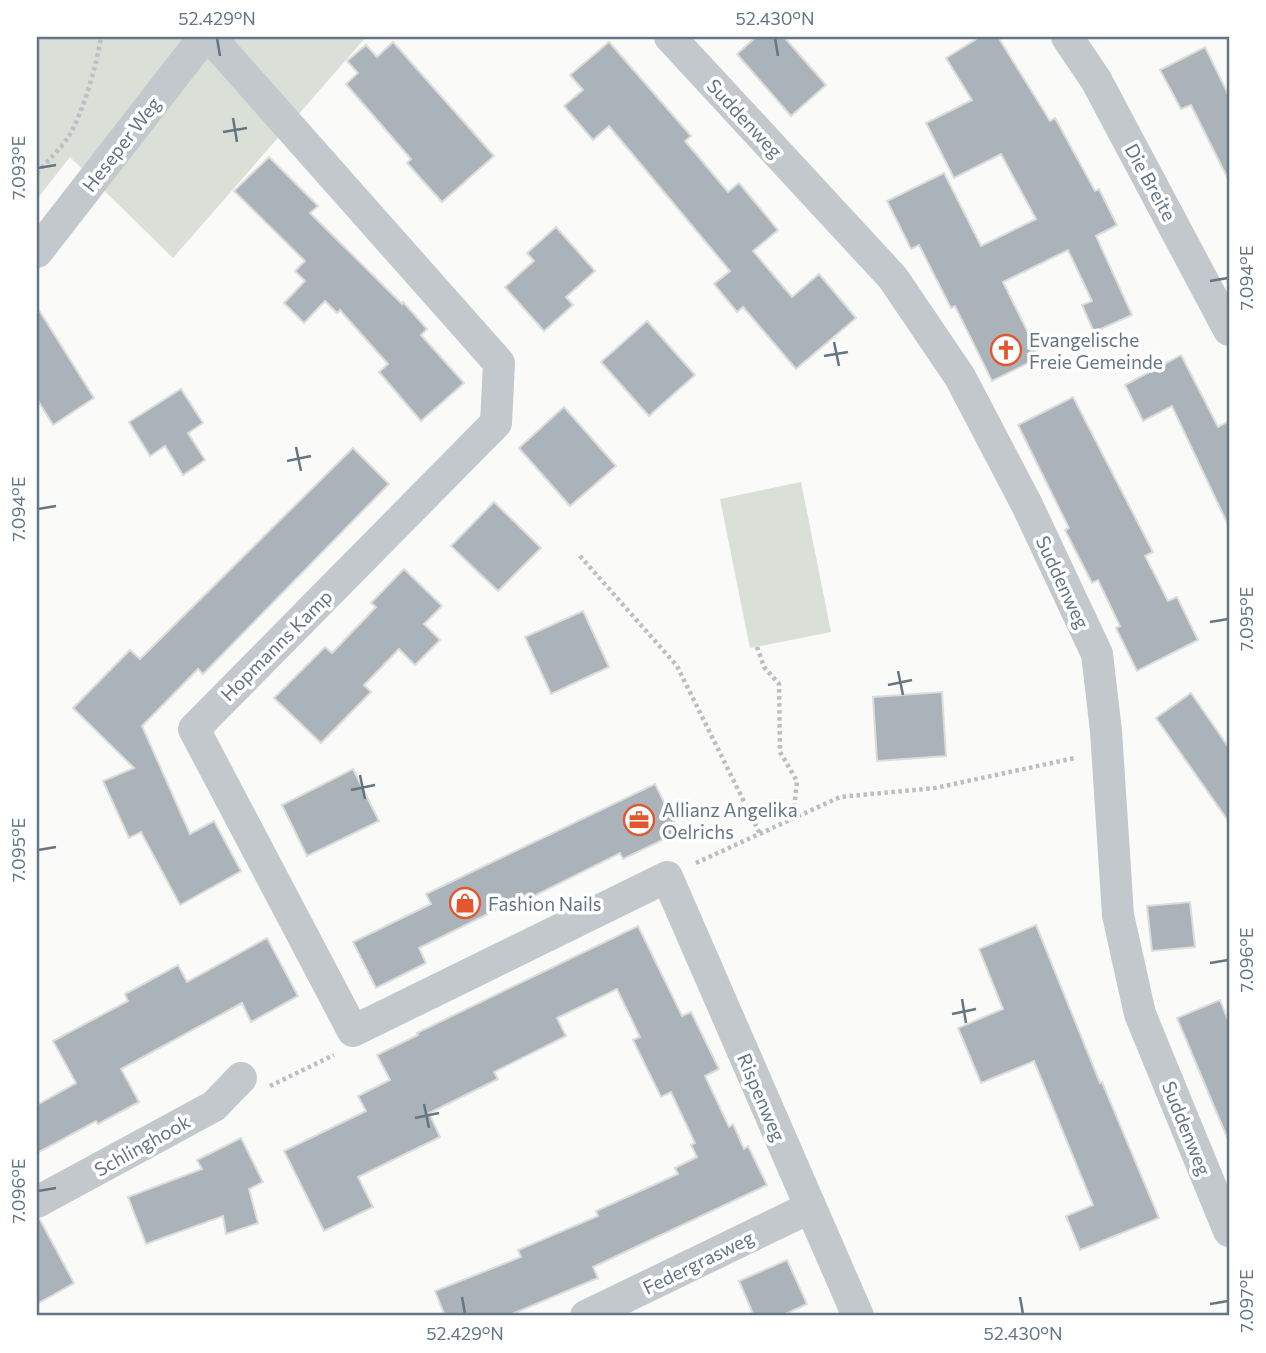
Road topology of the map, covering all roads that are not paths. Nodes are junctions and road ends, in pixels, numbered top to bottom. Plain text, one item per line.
1 (204, 37) edge
2 (210, 37) edge
3 (670, 37) edge
4 (1067, 37) edge
5 (37, 251) edge
6 (1229, 330) edge
7 (667, 877) joint
8 (241, 1078) road end
9 (37, 1202) edge
10 (809, 1208) junction
11 (1229, 1231) edge
12 (586, 1316) edge
13 (858, 1316) edge

1 - 5 street, Heseper Weg
2 - 7 street, Hopmanns Kamp
3 - 11 street, Suddenweg
4 - 6 street, Die Breite
7 - 10 street, Rispenweg
8 - 9 street, Schlinghook
10 - 12 street, Federgrasweg
10 - 13 street, Rispenweg

